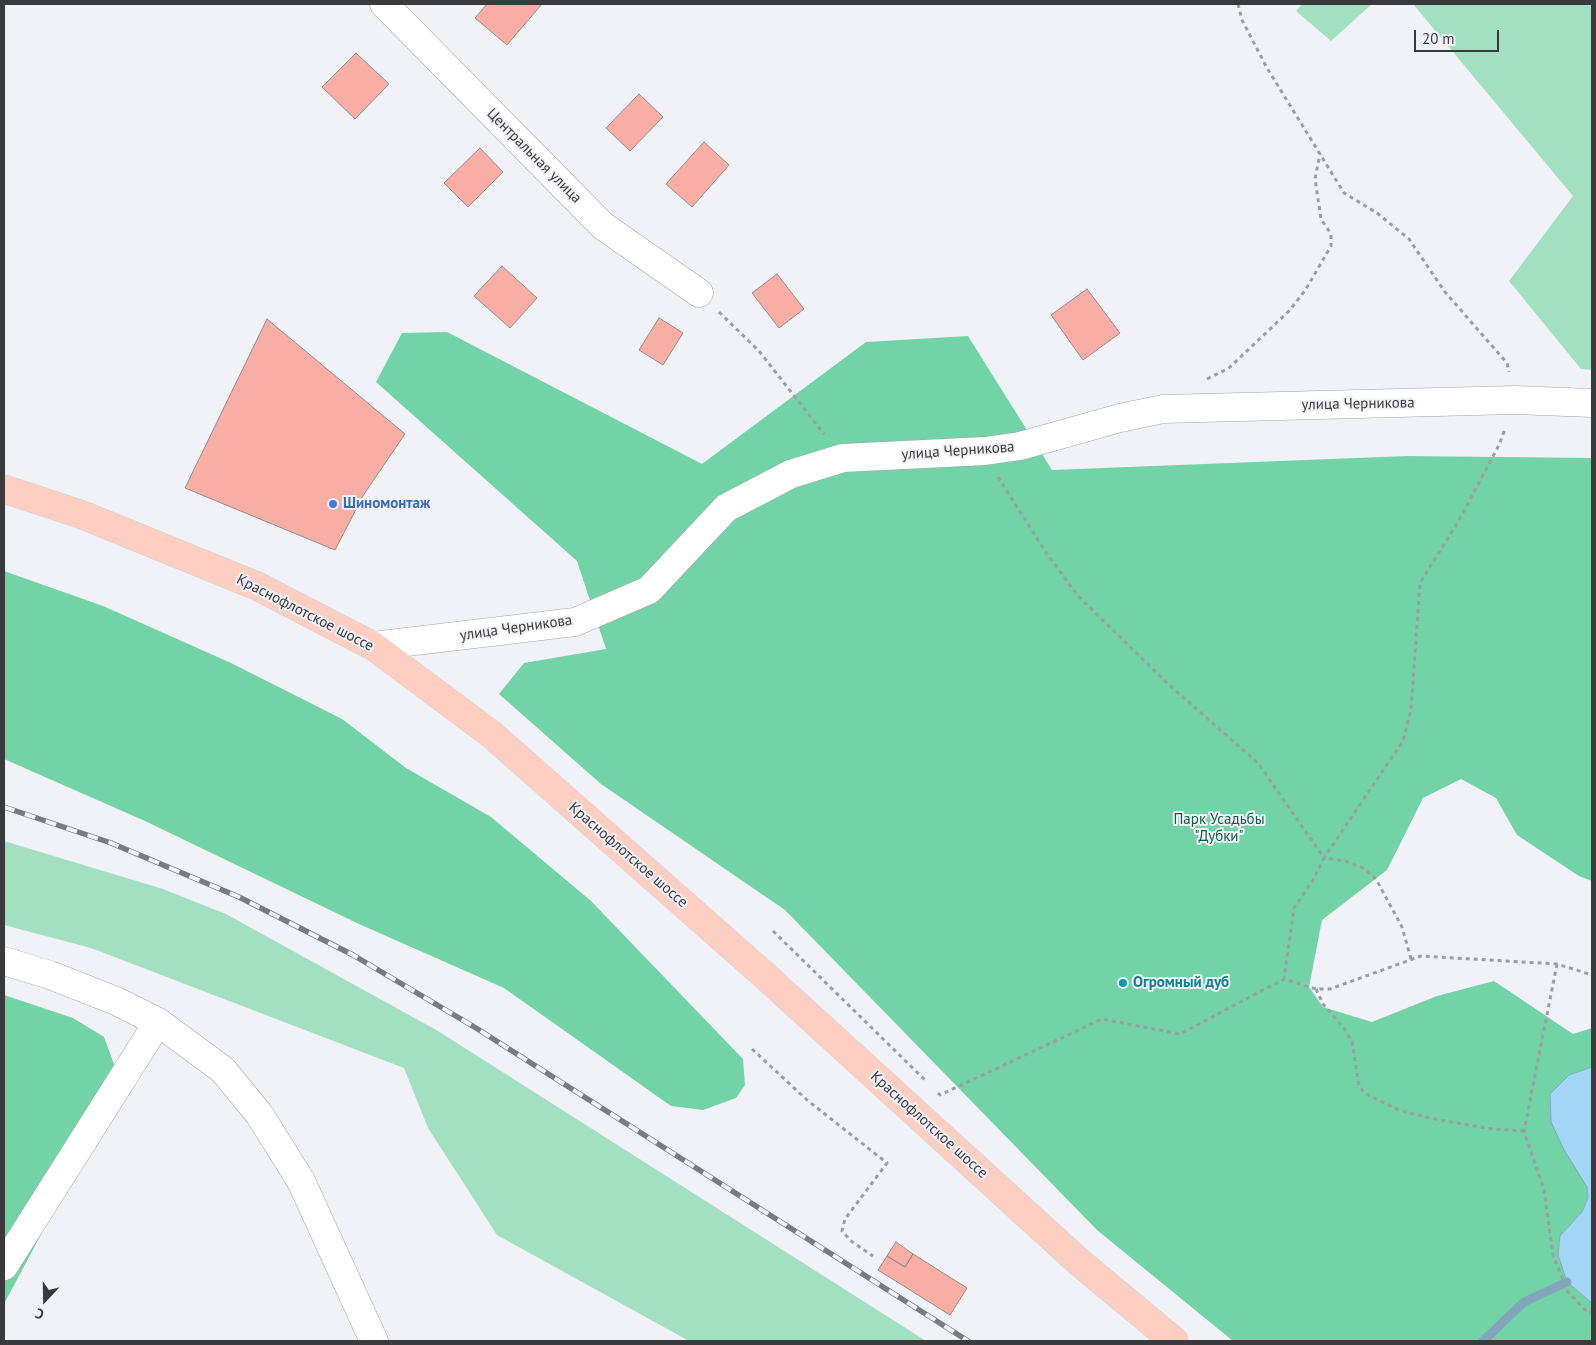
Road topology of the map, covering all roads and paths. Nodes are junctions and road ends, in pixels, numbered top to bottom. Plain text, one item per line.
1 (384, 4) edge
2 (1238, 4) edge
3 (1320, 153) junction
4 (699, 293) joint
5 (1198, 383) dead end
6 (1515, 400) junction
7 (1592, 403) edge
8 (985, 451) junction
9 (843, 458) junction
10 (4, 489) edge
11 (373, 646) junction
12 (1324, 858) junction
13 (773, 931) dead end
14 (1410, 959) junction
15 (4, 961) edge
16 (1557, 964) junction
17 (1592, 975) edge
18 (1284, 978) junction
19 (1316, 989) junction
20 (158, 1022) junction
21 (752, 1049) dead end
22 (1524, 1131) junction
23 (873, 1256) dead end
24 (4, 1266) edge
25 (1592, 1313) edge
26 (374, 1341) edge
27 (1174, 1341) edge

1 - 4 street, Центральная улица
2 - 3 path
3 - 5 path
3 - 6 path
4 - 9 path
6 - 7 street, улица Черникова
6 - 8 street, улица Черникова
6 - 12 path
8 - 9 street, улица Черникова
8 - 12 path
9 - 11 street, улица Черникова
10 - 11 main road, Краснофлотское шоссе
11 - 27 main road, Краснофлотское шоссе
12 - 14 path
12 - 18 path
13 - 18 path
14 - 16 path
14 - 19 path
15 - 20 street
16 - 17 path
16 - 22 path
18 - 19 path
19 - 22 path
20 - 24 street
20 - 26 street
21 - 23 path
22 - 25 path

